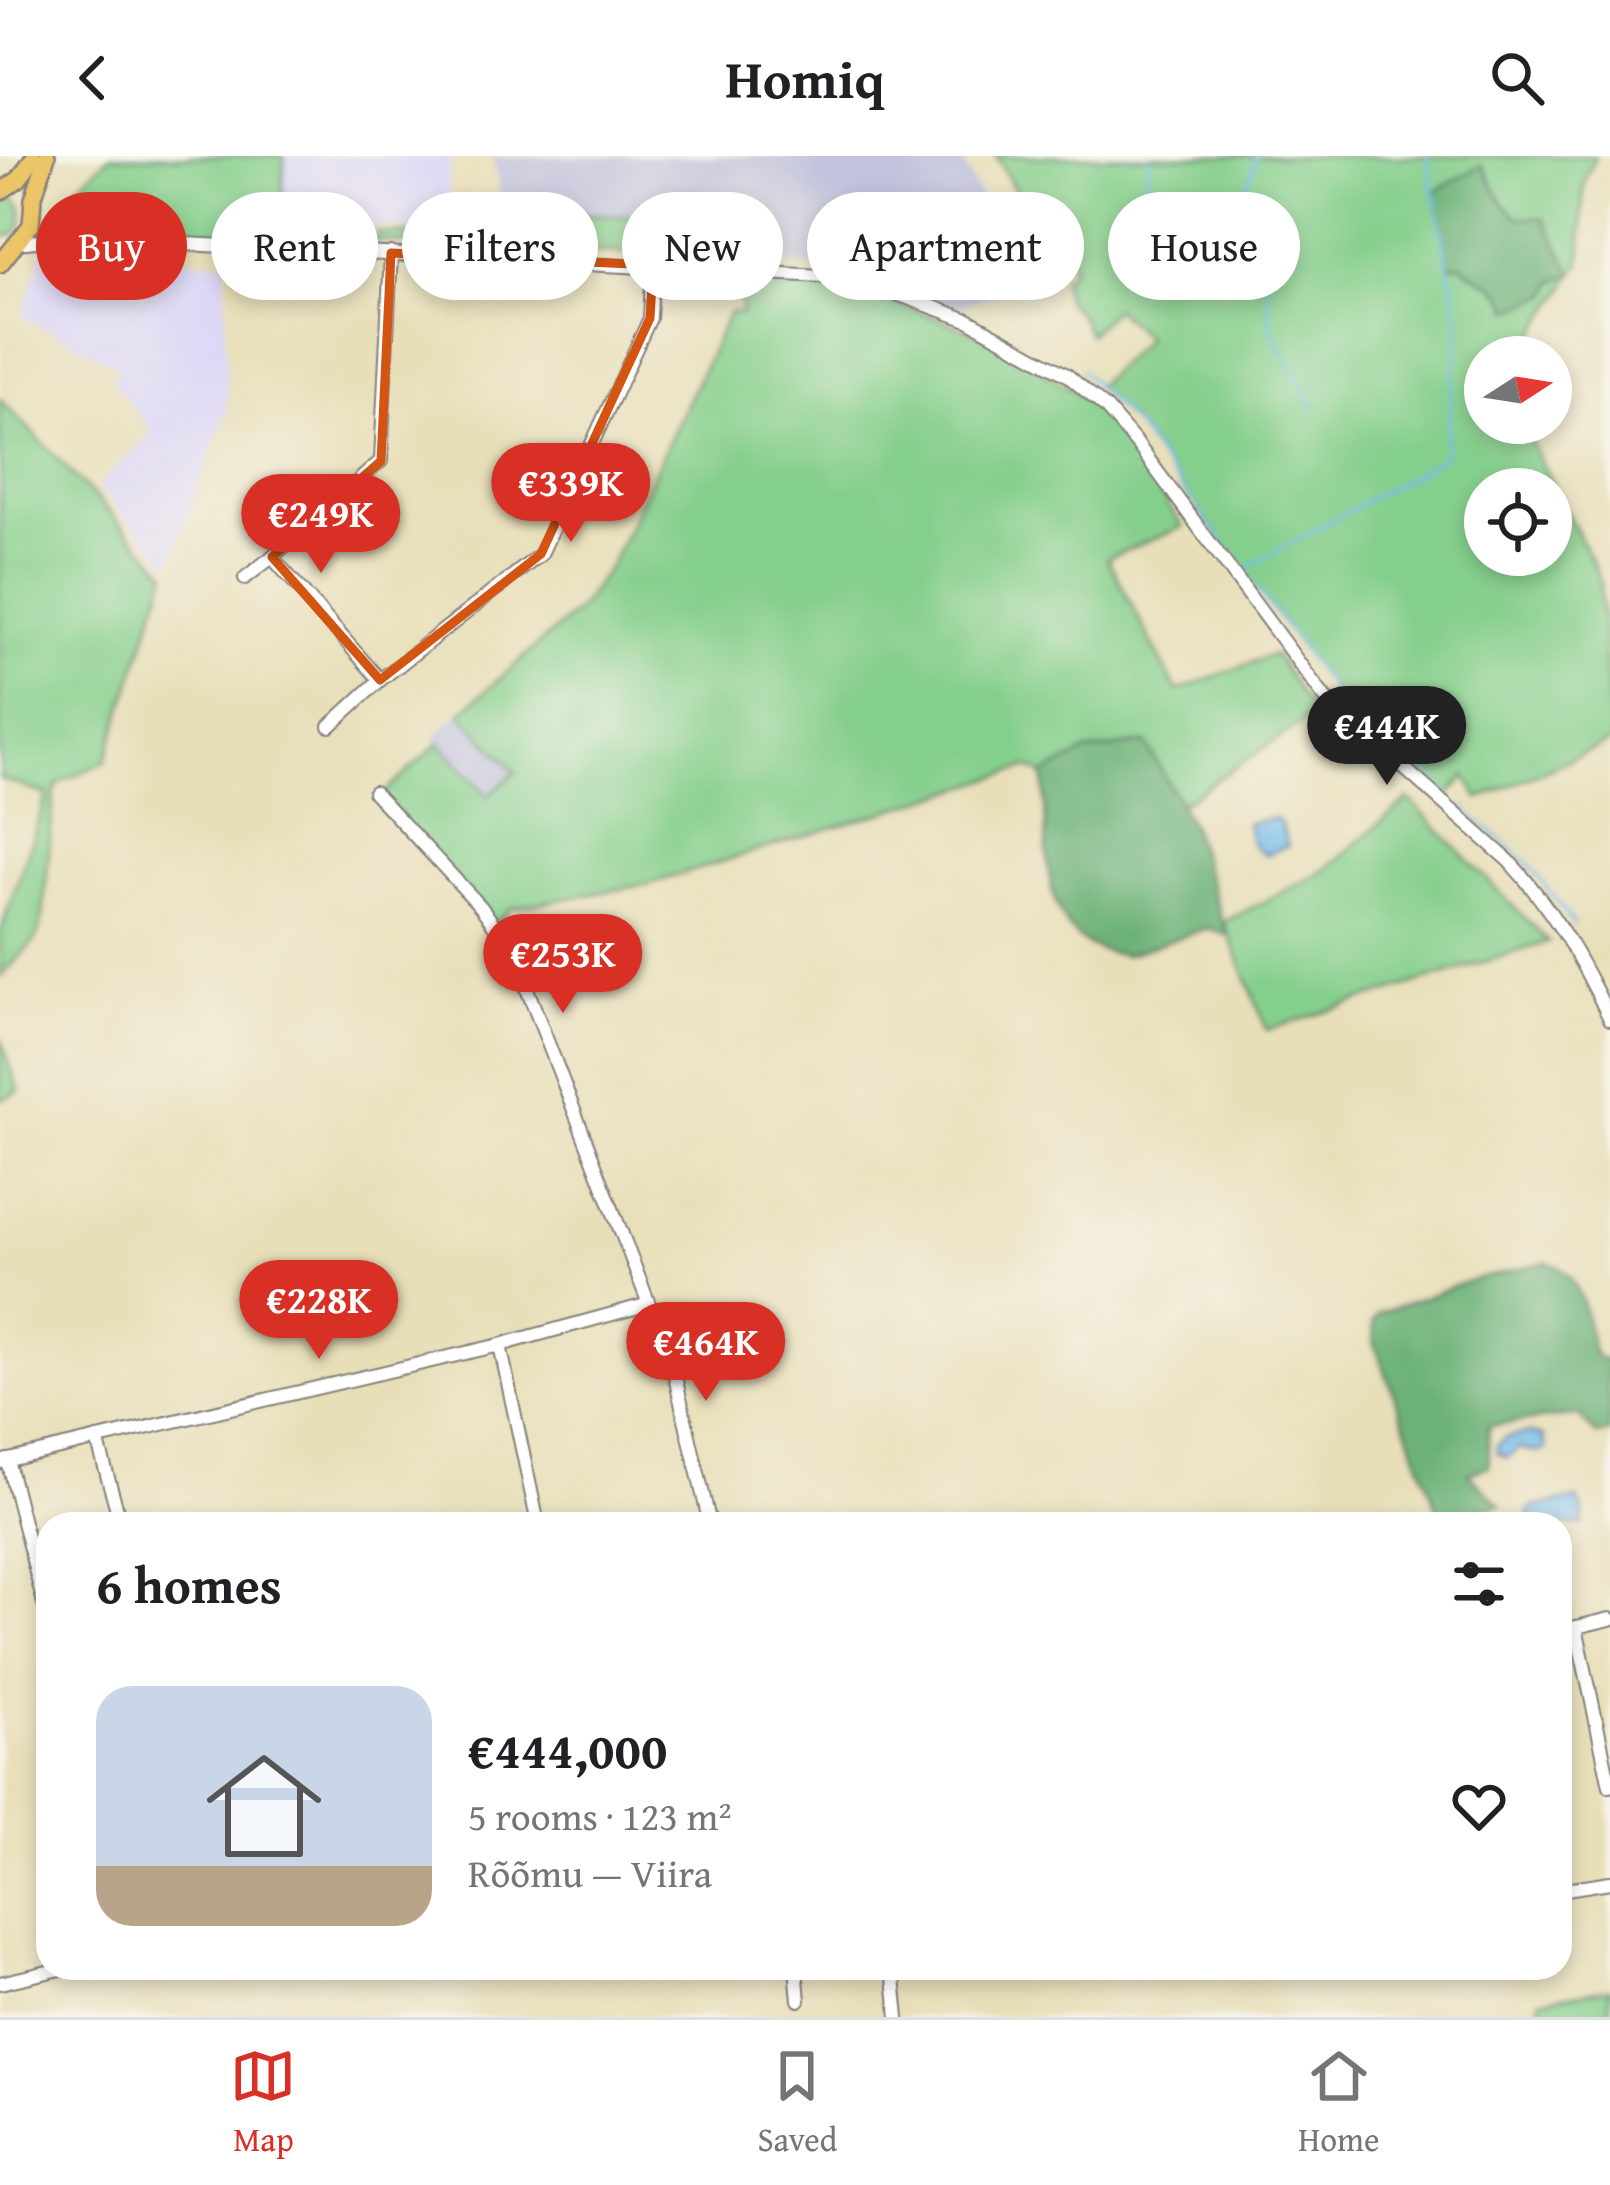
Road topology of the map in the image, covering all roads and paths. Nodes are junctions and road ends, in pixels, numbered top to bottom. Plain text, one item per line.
1 (34, 156) edge
2 (47, 156) edge
3 (1, 192) edge
4 (31, 214) junction
5 (36, 221) edge
6 (8, 244) edge
7 (187, 244) edge
8 (391, 253) junction
9 (0, 264) edge
10 (622, 264) edge
11 (783, 273) edge
12 (651, 300) edge
13 (272, 557) junction
14 (245, 578) dead end
15 (380, 680) junction
16 (330, 726) dead end
17 (374, 792) dead end
18 (1610, 1019) edge
19 (649, 1304) junction
20 (500, 1345) junction
21 (97, 1439) junction
22 (4, 1461) edge
23 (118, 1512) edge
24 (535, 1512) edge
25 (707, 1512) edge
26 (36, 1576) edge
27 (1610, 1619) edge
28 (1576, 1627) junction
29 (1572, 1628) edge
30 (1610, 1786) edge
31 (1610, 1882) edge
32 (1572, 1888) edge
33 (36, 1975) edge
34 (797, 1980) edge
35 (894, 1980) edge
36 (0, 1983) edge
37 (799, 2000) dead end
38 (898, 2017) edge

1 - 3 main road
2 - 4 main road
3 - 4 main road
4 - 5 street
4 - 6 main road
6 - 9 main road
7 - 8 street
8 - 10 street
8 - 13 street
11 - 18 street
12 - 15 street
13 - 14 street
13 - 15 street
15 - 16 street
17 - 19 street
19 - 20 street
19 - 25 street
20 - 21 street
20 - 24 street
21 - 22 street
21 - 23 street
22 - 26 street
27 - 28 street
28 - 29 street
28 - 30 street
31 - 32 street
33 - 36 street
34 - 37 street
35 - 38 street

